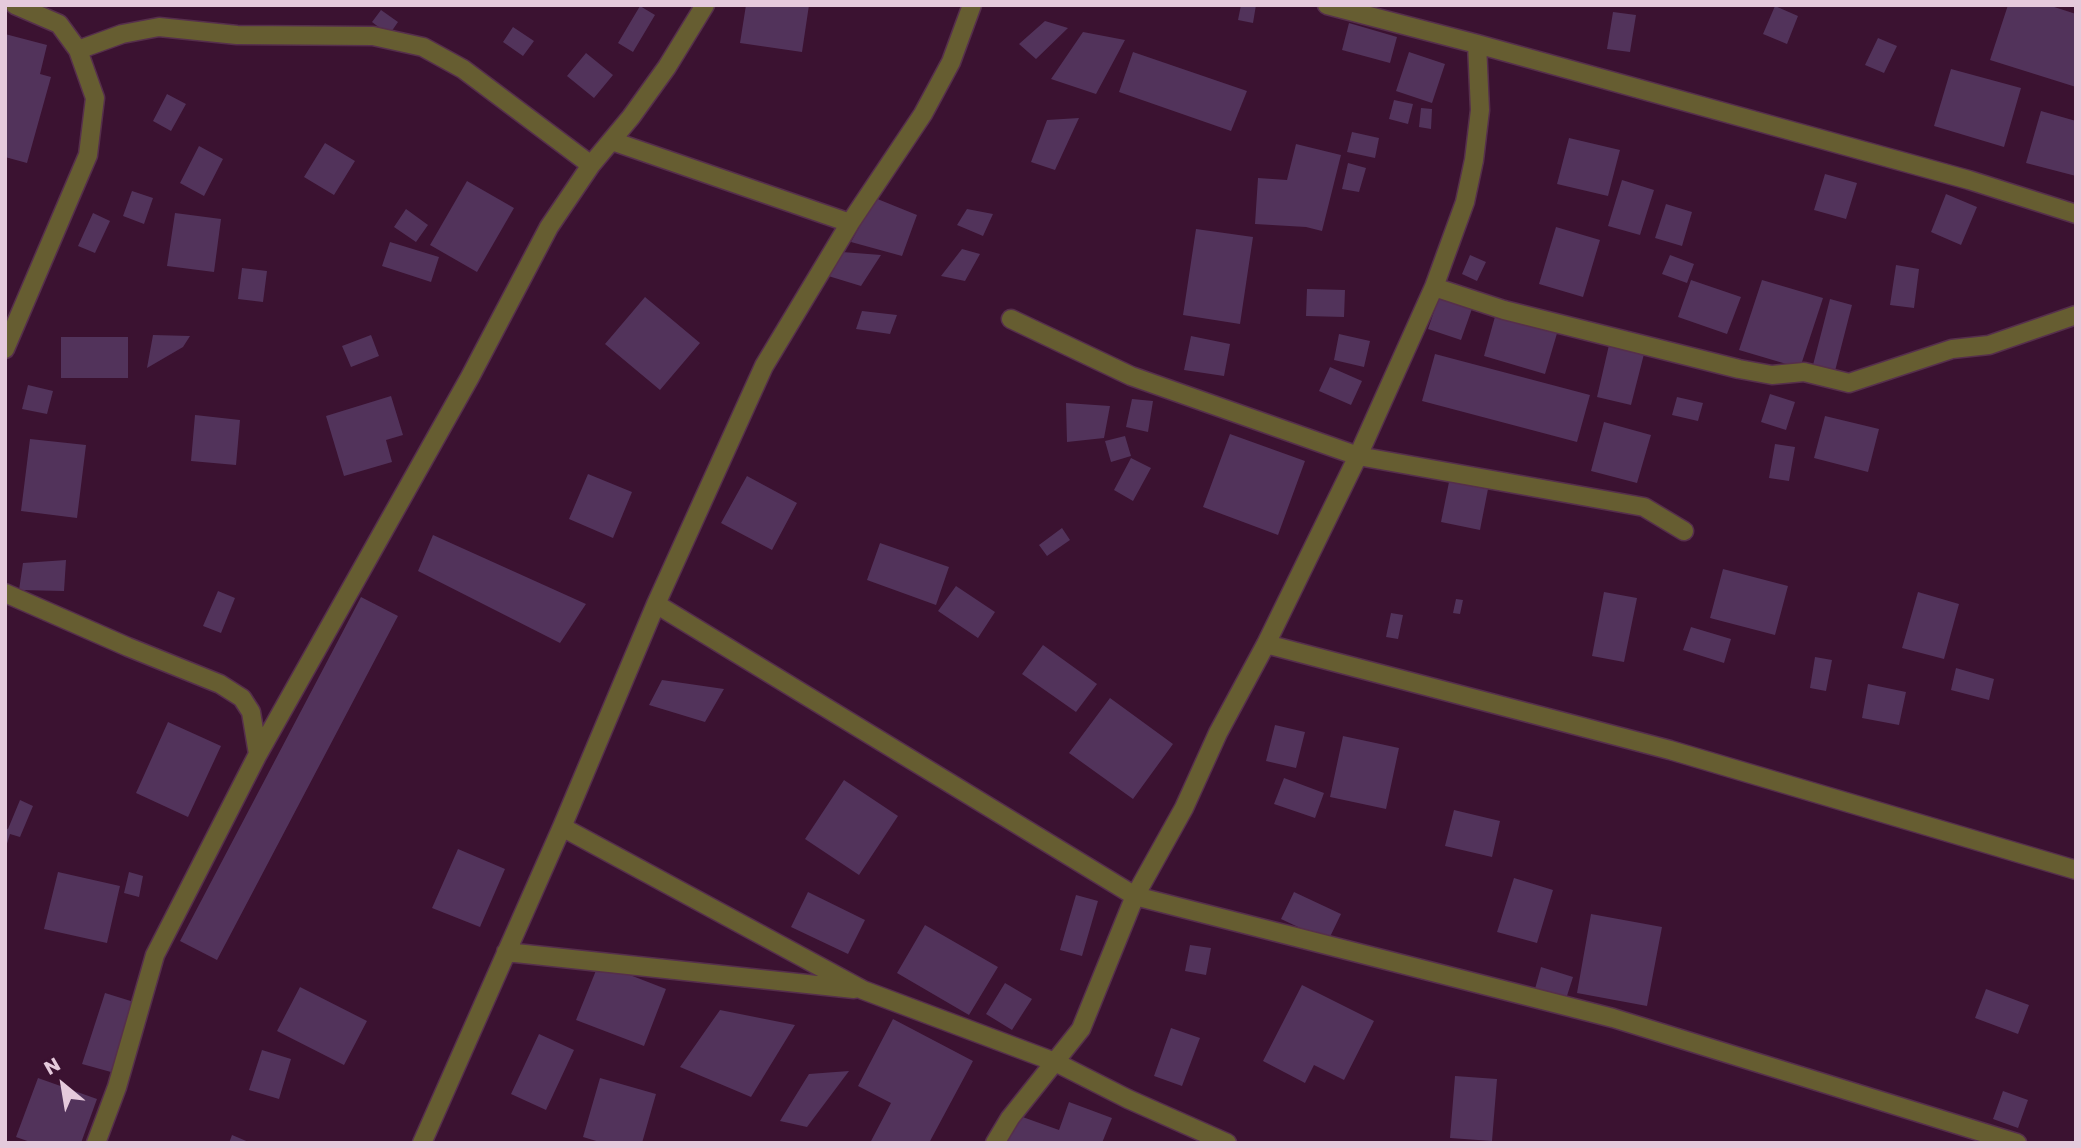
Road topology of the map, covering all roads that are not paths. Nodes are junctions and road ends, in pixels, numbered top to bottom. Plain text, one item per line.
1 (15, 5) edge
2 (705, 5) edge
3 (972, 5) edge
4 (1327, 5) edge
5 (1477, 44) junction
6 (78, 50) junction
7 (612, 141) junction
8 (591, 165) junction
9 (2076, 214) edge
10 (850, 223) junction
11 (1434, 287) junction
12 (2076, 315) edge
13 (1011, 319) dead end
14 (5, 349) edge
15 (1358, 457) junction
16 (1684, 531) dead end
17 (5, 593) edge
18 (656, 604) junction
19 (1266, 644) junction
20 (258, 754) junction
21 (562, 827) junction
22 (2076, 870) edge
23 (1135, 896) junction
24 (506, 952) junction
25 (863, 990) junction
26 (1055, 1062) junction
27 (96, 1143) edge
28 (422, 1143) edge
29 (995, 1143) edge
30 (1227, 1143) edge
31 (2017, 1143) edge

1 - 6 street
2 - 7 street
3 - 10 street
4 - 5 street
5 - 9 street
5 - 11 street
6 - 8 street
6 - 14 street
7 - 8 street
7 - 10 street
8 - 20 street
10 - 18 street
11 - 12 street
11 - 15 street
13 - 15 street
15 - 16 street
15 - 19 street
17 - 20 street
18 - 21 street
18 - 23 street
19 - 22 street
19 - 23 street
20 - 27 street
21 - 24 street
21 - 25 street
23 - 26 street
23 - 31 street
24 - 25 street
24 - 28 street
25 - 26 street
26 - 29 street
26 - 30 street

